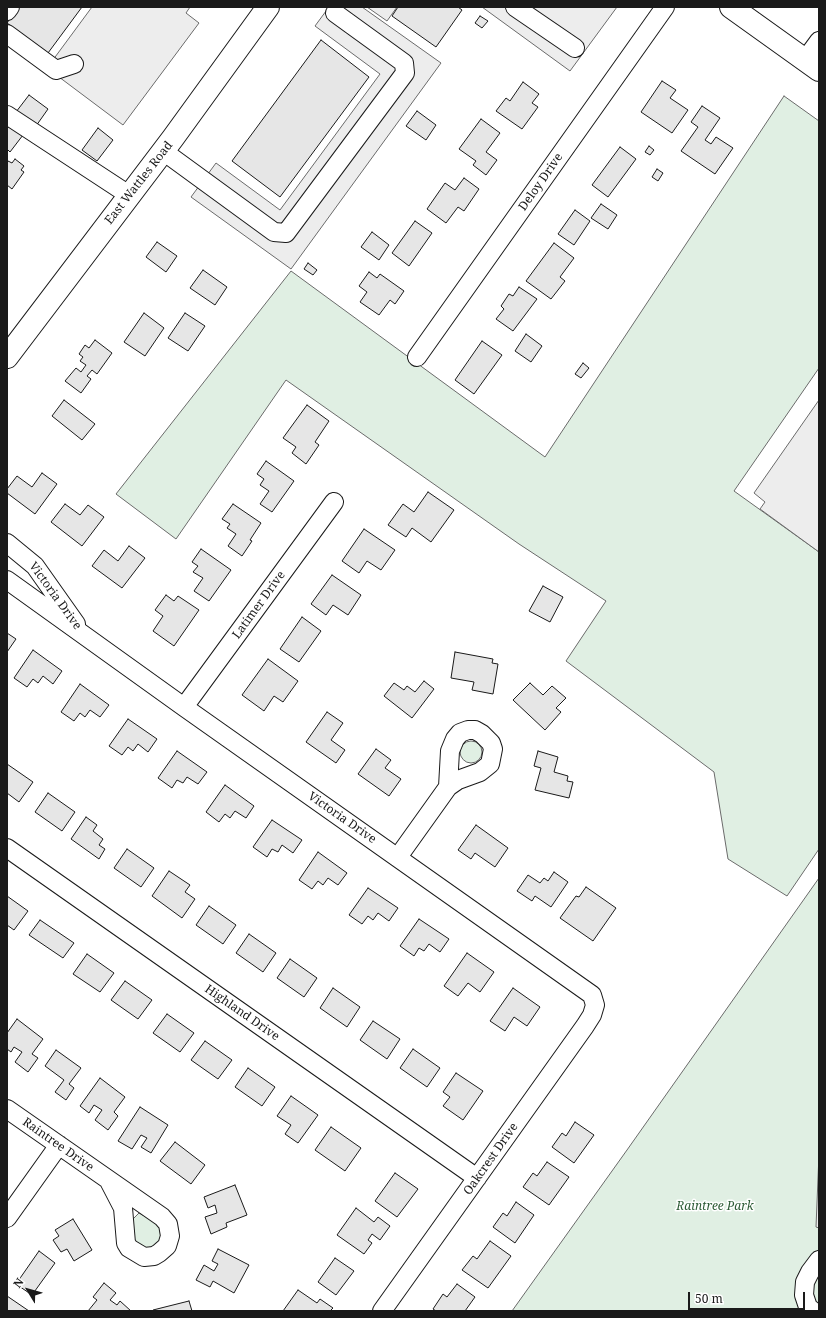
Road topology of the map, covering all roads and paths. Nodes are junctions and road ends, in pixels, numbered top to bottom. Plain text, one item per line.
1 (10, 7) edge
2 (268, 7) edge
3 (515, 7) edge
4 (665, 7) edge
5 (731, 7) edge
6 (7, 11) edge
7 (335, 13) dead end
8 (7, 34) edge
9 (819, 41) edge
10 (575, 48) dead end
11 (74, 64) dead end
12 (812, 65) edge
13 (7, 115) edge
14 (163, 150) junction
15 (129, 195) junction
16 (7, 357) edge
17 (417, 357) dead end
18 (334, 502) dead end
19 (7, 543) edge
20 (7, 580) edge
21 (84, 636) junction
22 (184, 707) junction
23 (448, 787) dead end
24 (7, 848) edge
25 (398, 857) junction
26 (595, 1005) joint
27 (7, 1109) edge
28 (58, 1145) junction
29 (477, 1178) junction
30 (109, 1181) dead end
31 (7, 1218) edge
32 (819, 1260) edge
33 (382, 1311) edge
34 (813, 1311) edge

1 - 6 street
2 - 14 main road, East Wattles Road
3 - 10 street
4 - 17 street, Deloy Drive
5 - 12 main road
7 - 14 street
8 - 11 street
9 - 12 street
13 - 15 street
14 - 15 main road, East Wattles Road
15 - 16 main road, East Wattles Road
18 - 22 street, Latimer Drive
19 - 21 street, Victoria Drive
20 - 21 street, Victoria Drive
21 - 22 street, Victoria Drive
22 - 25 street, Victoria Drive
23 - 25 street
24 - 29 street, Highland Drive
25 - 26 street, Victoria Drive
26 - 29 street, Oakcrest Drive
27 - 28 street, Raintree Drive
28 - 30 street, Raintree Drive
28 - 31 street
29 - 33 street, Oakcrest Drive
32 - 34 street

